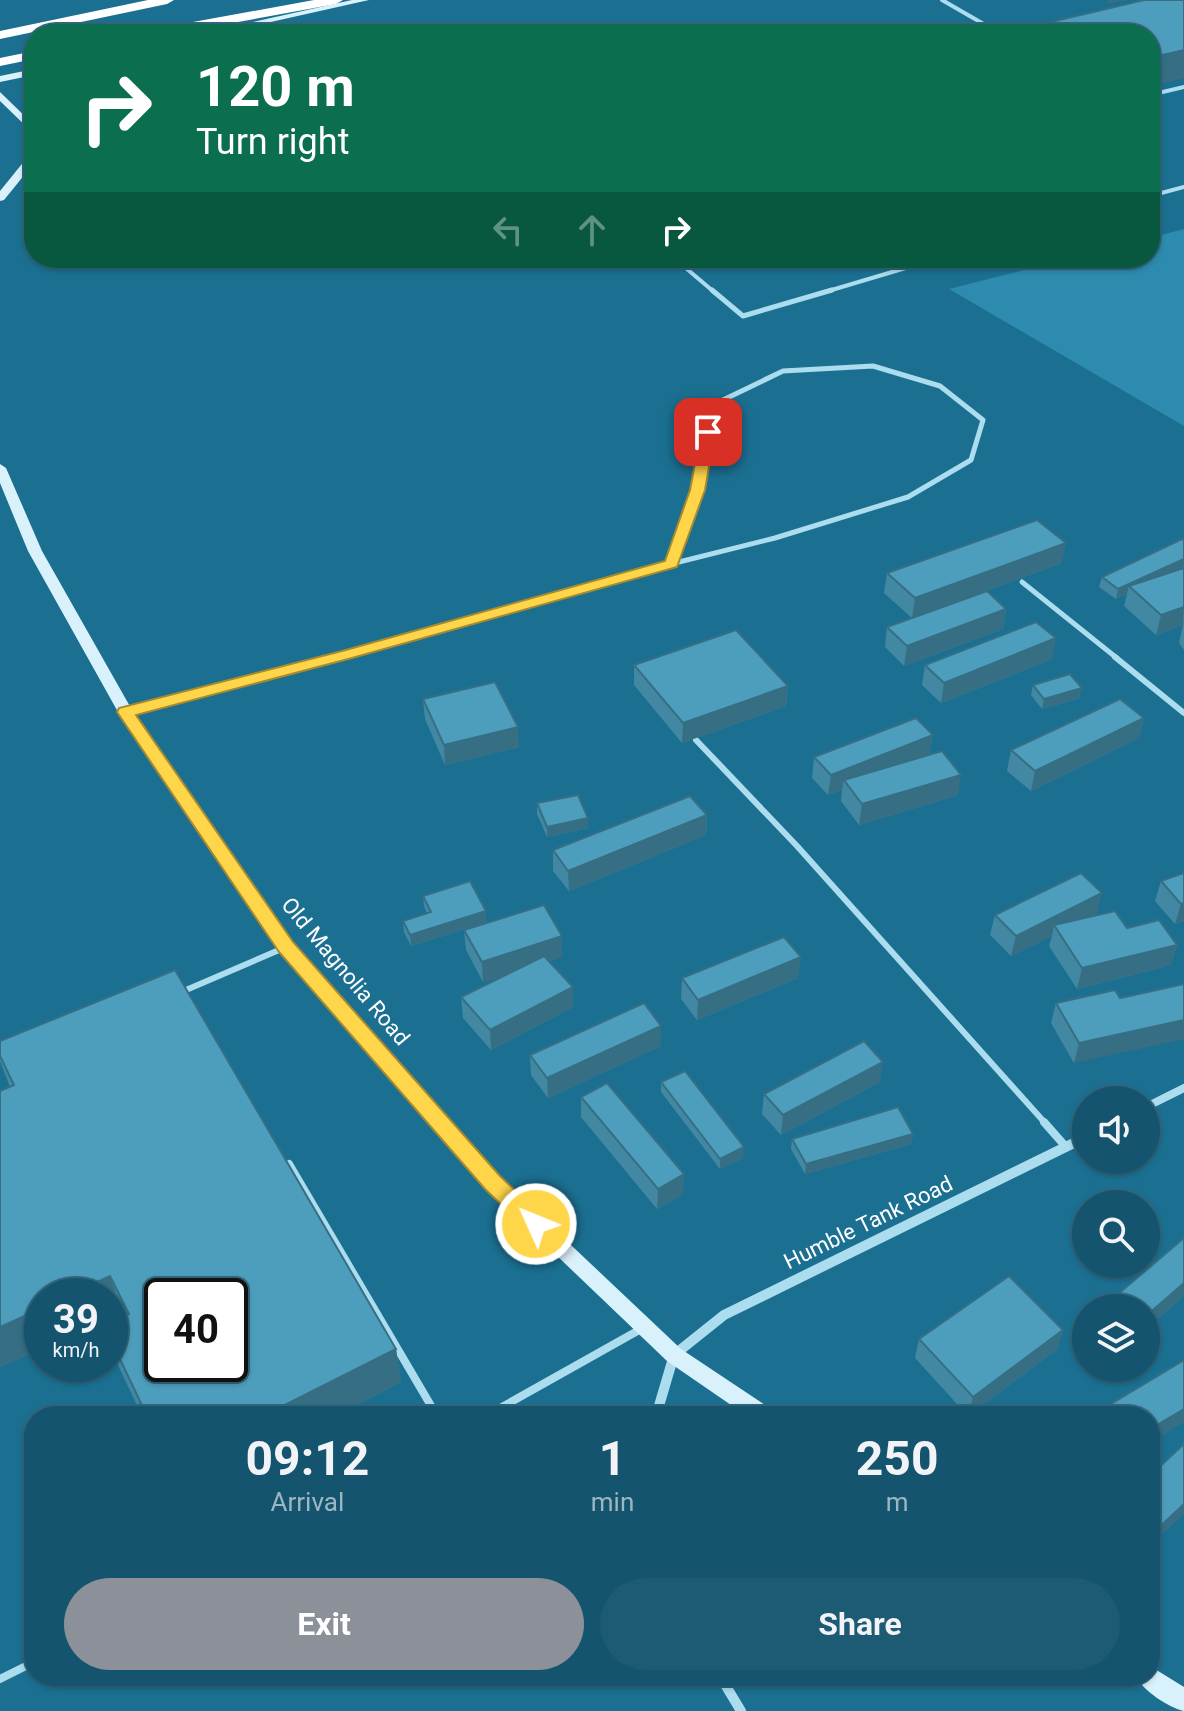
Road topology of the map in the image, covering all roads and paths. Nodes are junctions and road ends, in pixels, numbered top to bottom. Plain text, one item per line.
1 (167, 0) edge
2 (336, 0) edge
3 (365, 0) edge
4 (942, 0) edge
5 (52, 24) edge
6 (204, 24) edge
7 (251, 24) edge
8 (984, 24) edge
9 (24, 30) edge
10 (0, 35) edge
11 (24, 57) edge
12 (0, 62) edge
13 (24, 74) edge
14 (0, 79) edge
15 (1184, 87) edge
16 (1160, 93) edge
17 (0, 95) edge
18 (24, 120) edge
19 (24, 168) edge
20 (1184, 187) edge
21 (1160, 193) edge
22 (0, 198) edge
23 (686, 268) edge
24 (905, 268) edge
25 (0, 468) edge
26 (671, 564) junction
27 (1022, 582) edge
28 (125, 712) junction
29 (1184, 713) edge
30 (696, 740) edge
31 (286, 947) junction
32 (183, 991) junction
33 (169, 997) edge
34 (191, 1005) edge
35 (1184, 1088) edge
36 (1160, 1100) edge
37 (1072, 1144) edge
38 (1066, 1147) junction
39 (282, 1154) edge
40 (644, 1327) junction
41 (674, 1355) junction
42 (431, 1406) edge
43 (504, 1406) edge
44 (659, 1406) edge
45 (749, 1406) edge
46 (24, 1667) edge
47 (0, 1679) edge
48 (1160, 1685) edge
49 (726, 1686) edge
50 (1184, 1701) edge
51 (741, 1711) edge

1 - 5 highway
2 - 6 highway
3 - 7 street
4 - 8 lane
9 - 10 highway
11 - 12 highway
13 - 14 street
15 - 16 lane
17 - 18 street
19 - 22 street
20 - 21 lane
23 - 24 lane
25 - 28 street, Old Magnolia Road
26 - 26 lane
26 - 28 lane
27 - 29 lane
28 - 31 street, Old Magnolia Road
30 - 38 lane
31 - 32 lane
31 - 40 street, Old Magnolia Road
32 - 33 lane
32 - 34 lane
35 - 36 street
37 - 38 street, Humble Tank Road
38 - 41 street, Humble Tank Road
39 - 42 lane
40 - 41 street, Old Magnolia Road
40 - 43 lane
41 - 44 street
41 - 45 street, Old Magnolia Road
46 - 47 lane
48 - 50 street
49 - 51 street

